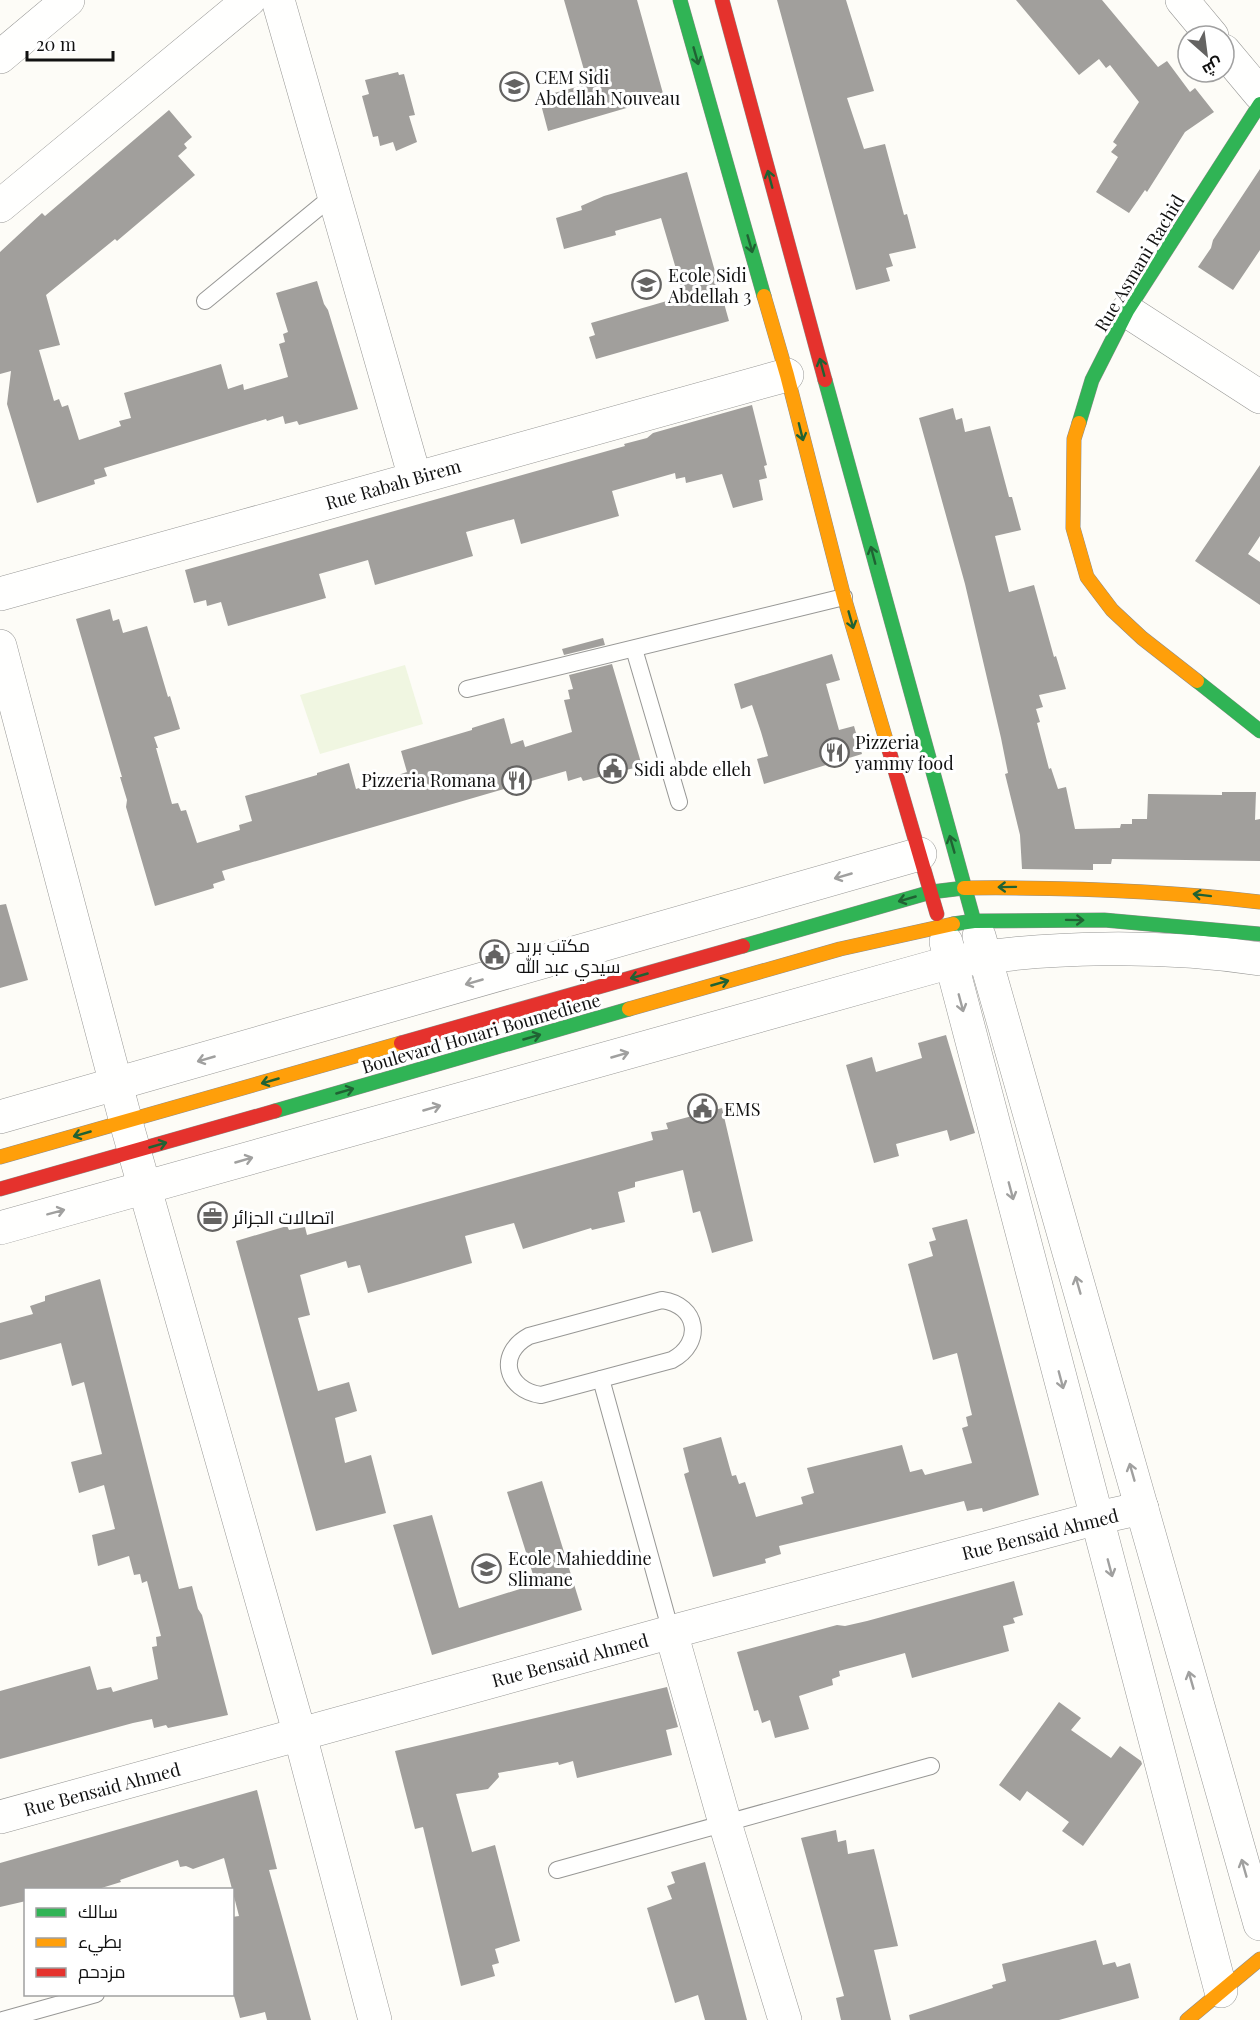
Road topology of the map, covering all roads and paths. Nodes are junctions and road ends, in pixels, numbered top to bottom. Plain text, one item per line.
1 (68, 0) edge
2 (249, 0) edge
3 (278, 0) edge
4 (680, 0) edge
5 (722, 0) edge
6 (1182, 0) edge
7 (1202, 24) edge
8 (0, 57) edge
9 (1236, 65) edge
10 (1260, 94) edge
11 (1260, 104) edge
12 (334, 195) junction
13 (0, 206) edge
14 (205, 301) dead end
15 (1127, 310) junction
16 (787, 375) junction
17 (1260, 397) edge
18 (415, 478) junction
19 (0, 594) edge
20 (844, 597) junction
21 (0, 646) edge
22 (634, 649) junction
23 (467, 690) dead end
24 (1260, 731) edge
25 (679, 802) dead end
26 (920, 854) junction
27 (964, 888) junction
28 (931, 892) junction
29 (1260, 902) edge
30 (974, 921) junction
31 (941, 926) junction
32 (1260, 934) edge
33 (985, 956) junction
34 (1260, 959) edge
35 (951, 962) junction
36 (116, 1084) junction
37 (0, 1117) edge
38 (131, 1137) junction
39 (0, 1158) edge
40 (145, 1188) junction
41 (0, 1189) edge
42 (0, 1228) edge
43 (601, 1379) junction
44 (1142, 1508) junction
45 (1097, 1518) junction
46 (671, 1632) junction
47 (300, 1735) junction
48 (931, 1766) dead end
49 (0, 1817) edge
50 (725, 1824) junction
51 (557, 1870) dead end
52 (1260, 1924) edge
53 (1260, 1959) edge
54 (1221, 1991) junction
55 (92, 1996) edge
56 (3, 2020) edge
57 (375, 2020) edge
58 (785, 2020) edge
59 (1187, 2020) edge

1 - 8 street
2 - 13 street
3 - 12 street
4 -> 16 main road
27 -> 5 main road
6 - 7 street
9 - 10 street
11 - 15 main road, Rue Asmani Rachid
12 - 14 lane
12 - 18 street
15 - 17 street
15 - 24 main road, Rue Asmani Rachid
16 - 18 street, Rue Rabah Birem
16 -> 20 main road
18 - 19 street, Rue Rabah Birem
20 - 22 lane
20 -> 26 main road
21 - 36 street
22 - 23 lane
22 - 25 lane
26 - 28 main road
26 -> 36 street
27 - 28 main road, Boulevard Houari Boumediene
29 -> 27 main road, Boulevard Houari Boumediene
27 - 30 main road
28 - 31 main road
28 -> 38 main road, Boulevard Houari Boumediene
30 - 31 main road, Boulevard Houari Boumediene
30 -> 32 main road, Boulevard Houari Boumediene
30 - 33 street
31 - 35 street
38 -> 31 main road, Boulevard Houari Boumediene
33 - 34 street
33 - 35 street
44 -> 33 street
40 -> 35 street
35 -> 45 street
36 - 37 street
36 - 38 street
38 -> 39 main road, Boulevard Houari Boumediene
38 - 40 street
38 - 41 main road, Boulevard Houari Boumediene
42 -> 40 street
40 - 47 street
43 - 43 lane
43 - 46 lane
44 - 45 street, Rue Bensaid Ahmed
52 -> 44 street
45 - 46 street, Rue Bensaid Ahmed
45 -> 54 street
46 - 47 street, Rue Bensaid Ahmed
46 - 50 street
47 - 49 street, Rue Bensaid Ahmed
47 - 57 street
48 - 50 lane
50 - 51 lane
50 - 58 street
53 - 54 main road
54 - 59 main road
55 - 56 lane

